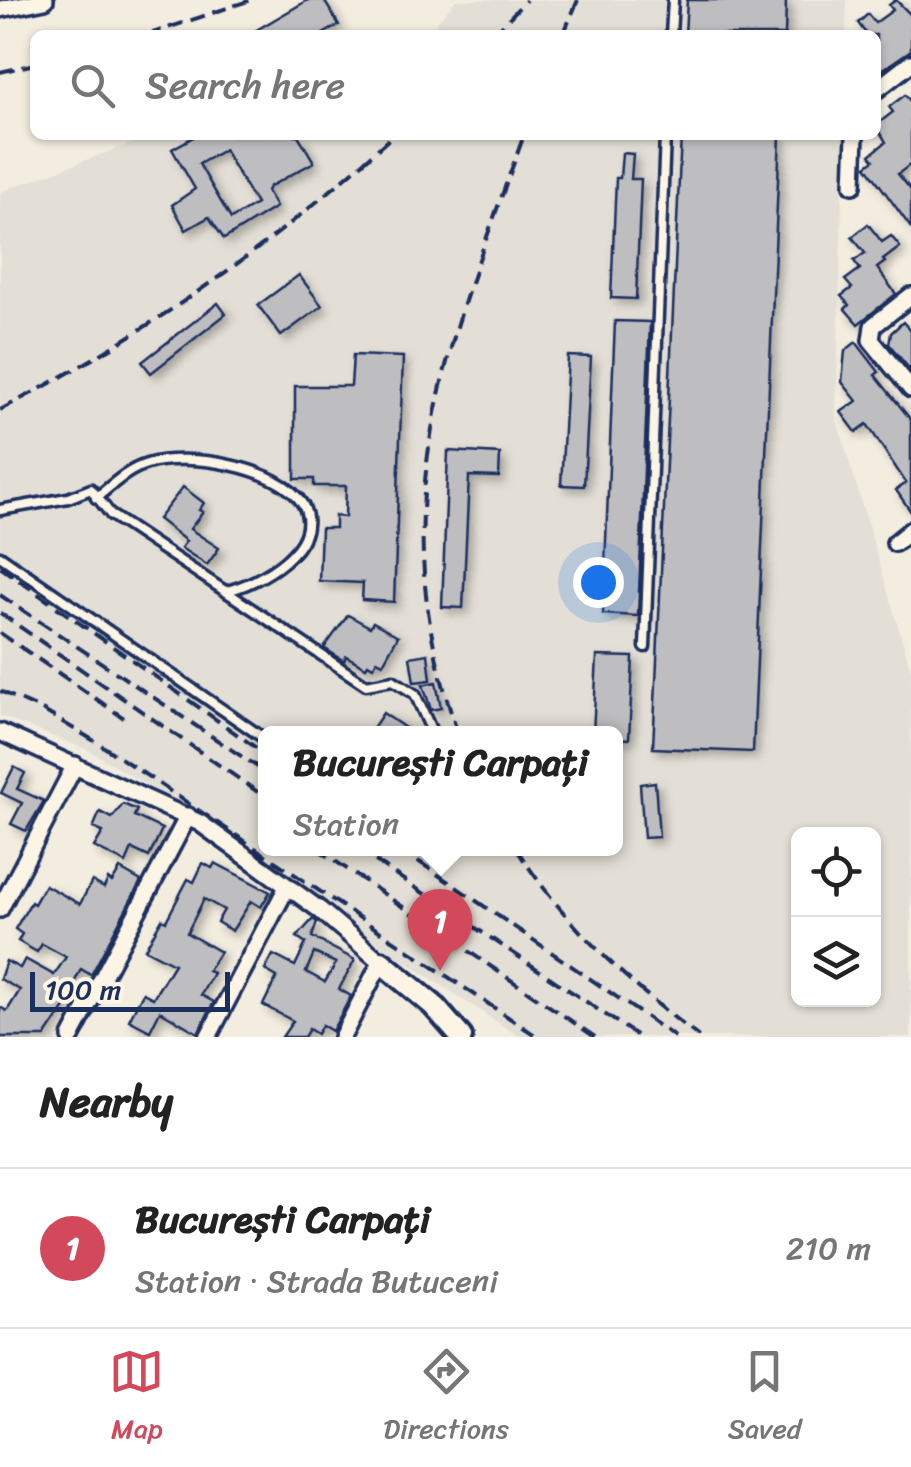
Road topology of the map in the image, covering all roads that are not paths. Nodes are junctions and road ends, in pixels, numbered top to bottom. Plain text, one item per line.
1 (45, 0) edge
2 (674, 0) edge
3 (0, 9) edge
4 (671, 30) edge
5 (911, 63) edge
6 (881, 86) edge
7 (665, 140) edge
8 (855, 140) edge
9 (853, 185) dead end
10 (911, 296) edge
11 (911, 390) edge
12 (96, 498) junction
13 (0, 510) edge
14 (911, 530) edge
15 (894, 543) dead end
16 (0, 556) edge
17 (225, 591) junction
18 (645, 648) dead end
19 (430, 726) edge
20 (0, 732) edge
21 (258, 735) edge
22 (76, 765) junction
23 (188, 816) junction
24 (287, 887) junction
25 (0, 909) edge
26 (382, 962) junction
27 (71, 1037) edge
28 (208, 1037) edge
29 (342, 1037) edge
30 (461, 1037) edge

1 - 3 street
2 - 4 lane
5 - 6 street
7 - 18 lane
8 - 9 street
10 - 11 street
12 - 13 lane
12 - 17 lane
12 - 17 lane
14 - 15 street
16 - 21 lane
17 - 19 lane
20 - 22 street
22 - 23 street
22 - 25 street
23 - 24 street
23 - 27 street
24 - 26 street
24 - 28 street
26 - 29 street
26 - 30 street

